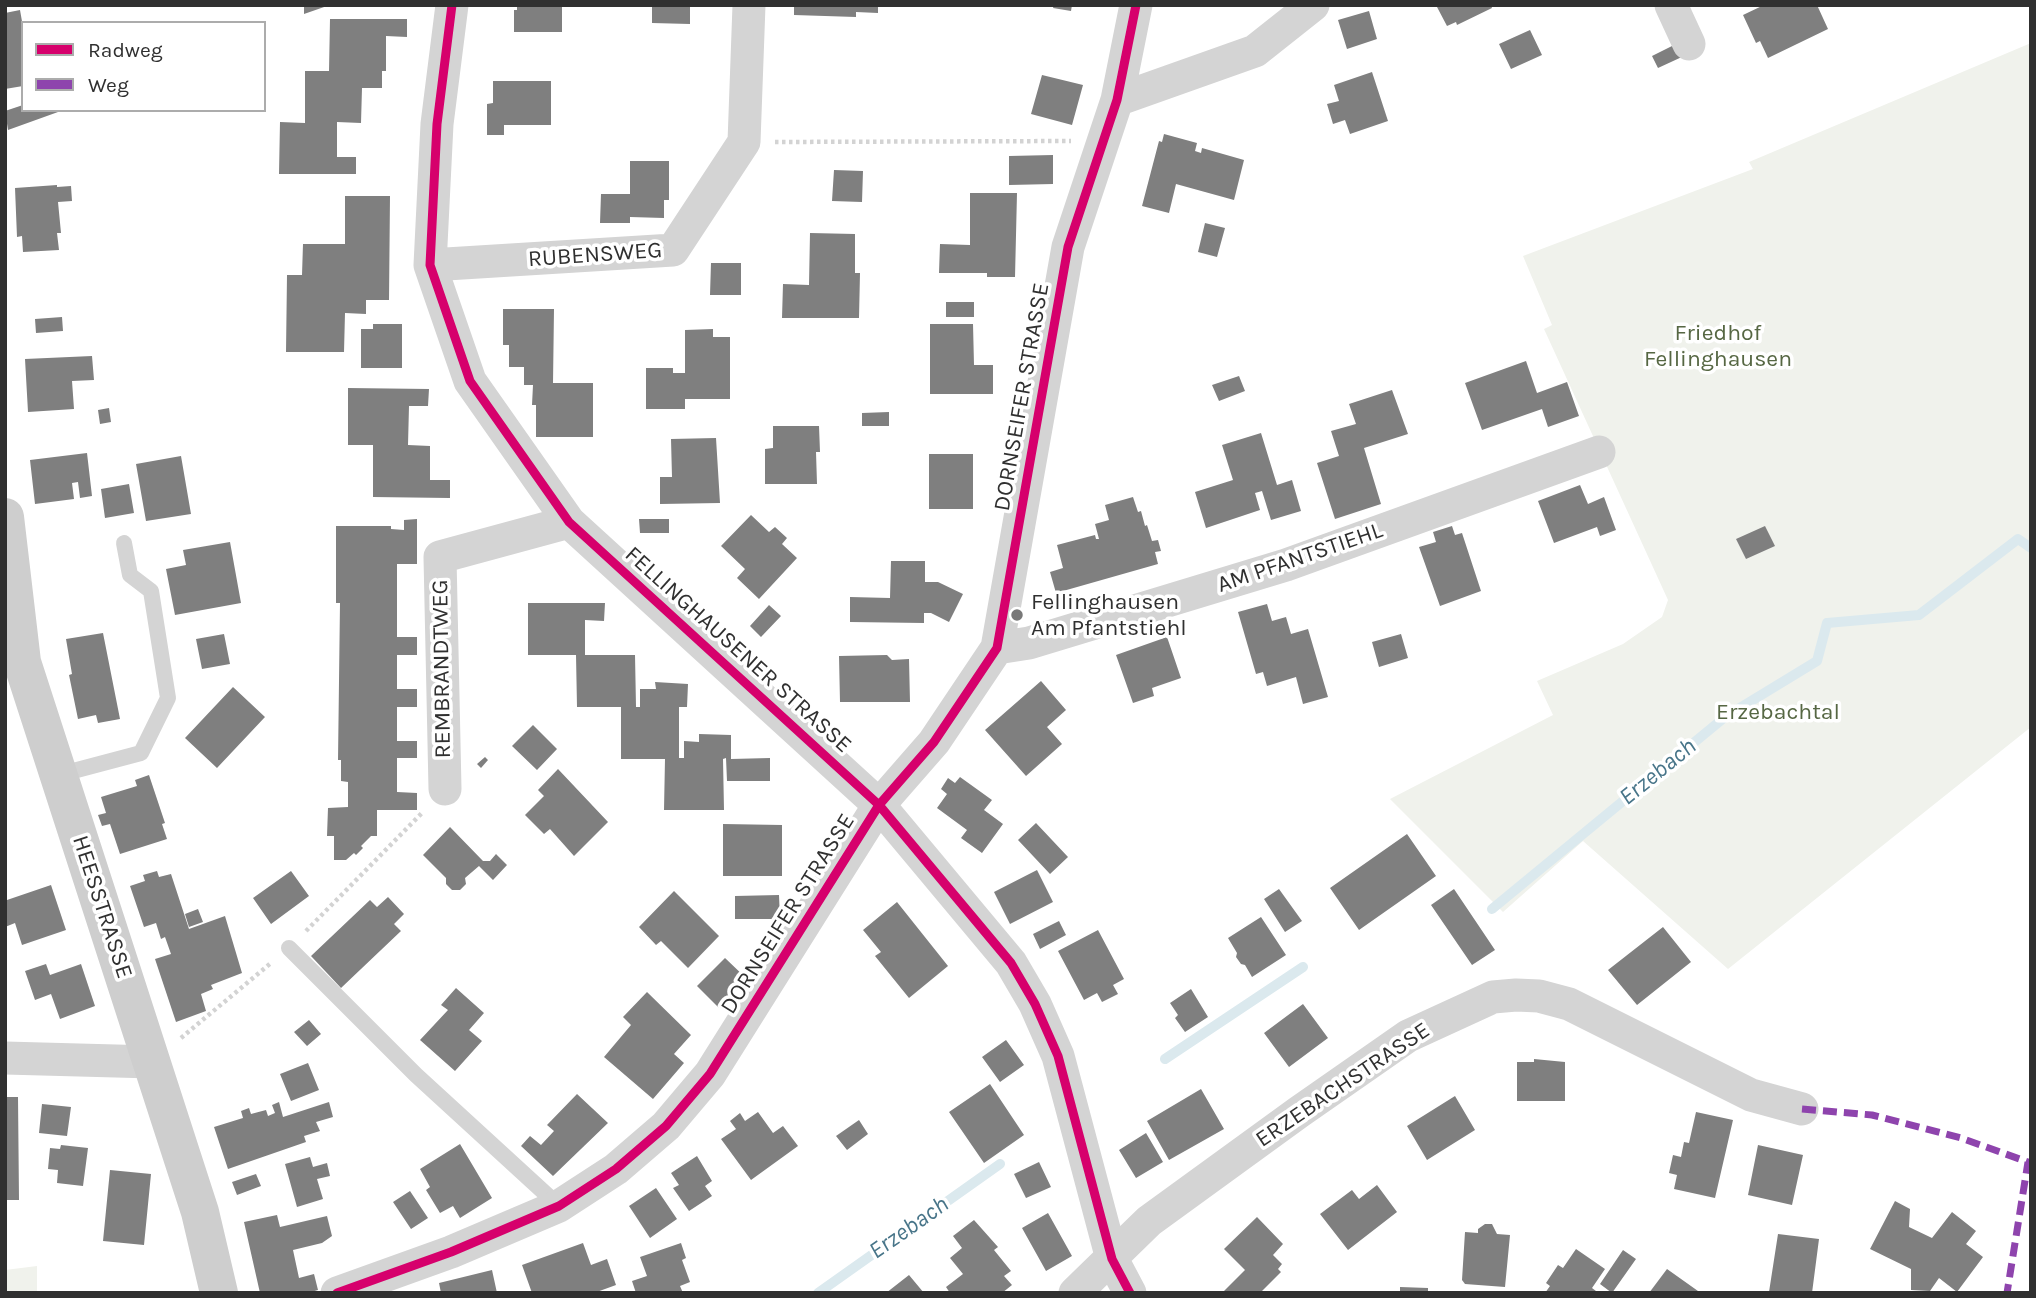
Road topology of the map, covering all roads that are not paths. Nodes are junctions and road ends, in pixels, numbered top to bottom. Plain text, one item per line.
1 (452, 5) edge
2 (749, 5) edge
3 (1136, 5) edge
4 (1313, 5) edge
5 (1671, 5) edge
6 (1689, 44) dead end
7 (1117, 100) junction
8 (430, 265) junction
9 (1599, 452) dead end
10 (5, 517) edge
11 (569, 522) junction
12 (124, 543) dead end
13 (997, 648) junction
14 (58, 775) junction
15 (445, 789) dead end
16 (879, 805) junction
17 (289, 948) dead end
18 (5, 1058) edge
19 (153, 1062) junction
20 (1802, 1109) dead end
21 (559, 1206) junction
22 (1112, 1259) junction
23 (219, 1293) edge
24 (337, 1293) edge
25 (1075, 1293) edge
26 (1129, 1293) edge

1 - 8 street, FELLINGHAUSENER STRASSE
2 - 8 street, RUBENSWEG
3 - 7 street, DORNSEIFER STRASSE
4 - 7 street
5 - 6 street
7 - 13 street, DORNSEIFER STRASSE
8 - 11 street, FELLINGHAUSENER STRASSE
9 - 13 street, AM PFANTSTIEHL
10 - 14 main road, HEESSTRASSE
11 - 15 street, REMBRANDTWEG
11 - 16 street, FELLINGHAUSENER STRASSE
12 - 14 lane
13 - 16 street, DORNSEIFER STRASSE
14 - 19 main road, HEESSTRASSE
16 - 21 street, DORNSEIFER STRASSE
16 - 22 street, FELLINGHAUSENER STRASSE
17 - 21 lane
18 - 19 street
19 - 23 main road, HEESSTRASSE
20 - 22 street, ERZEBACHSTRASSE
21 - 24 street, DORNSEIFER STRASSE
22 - 25 street, ERZEBACHSTRASSE
22 - 26 street, FELLINGHAUSENER STRASSE

